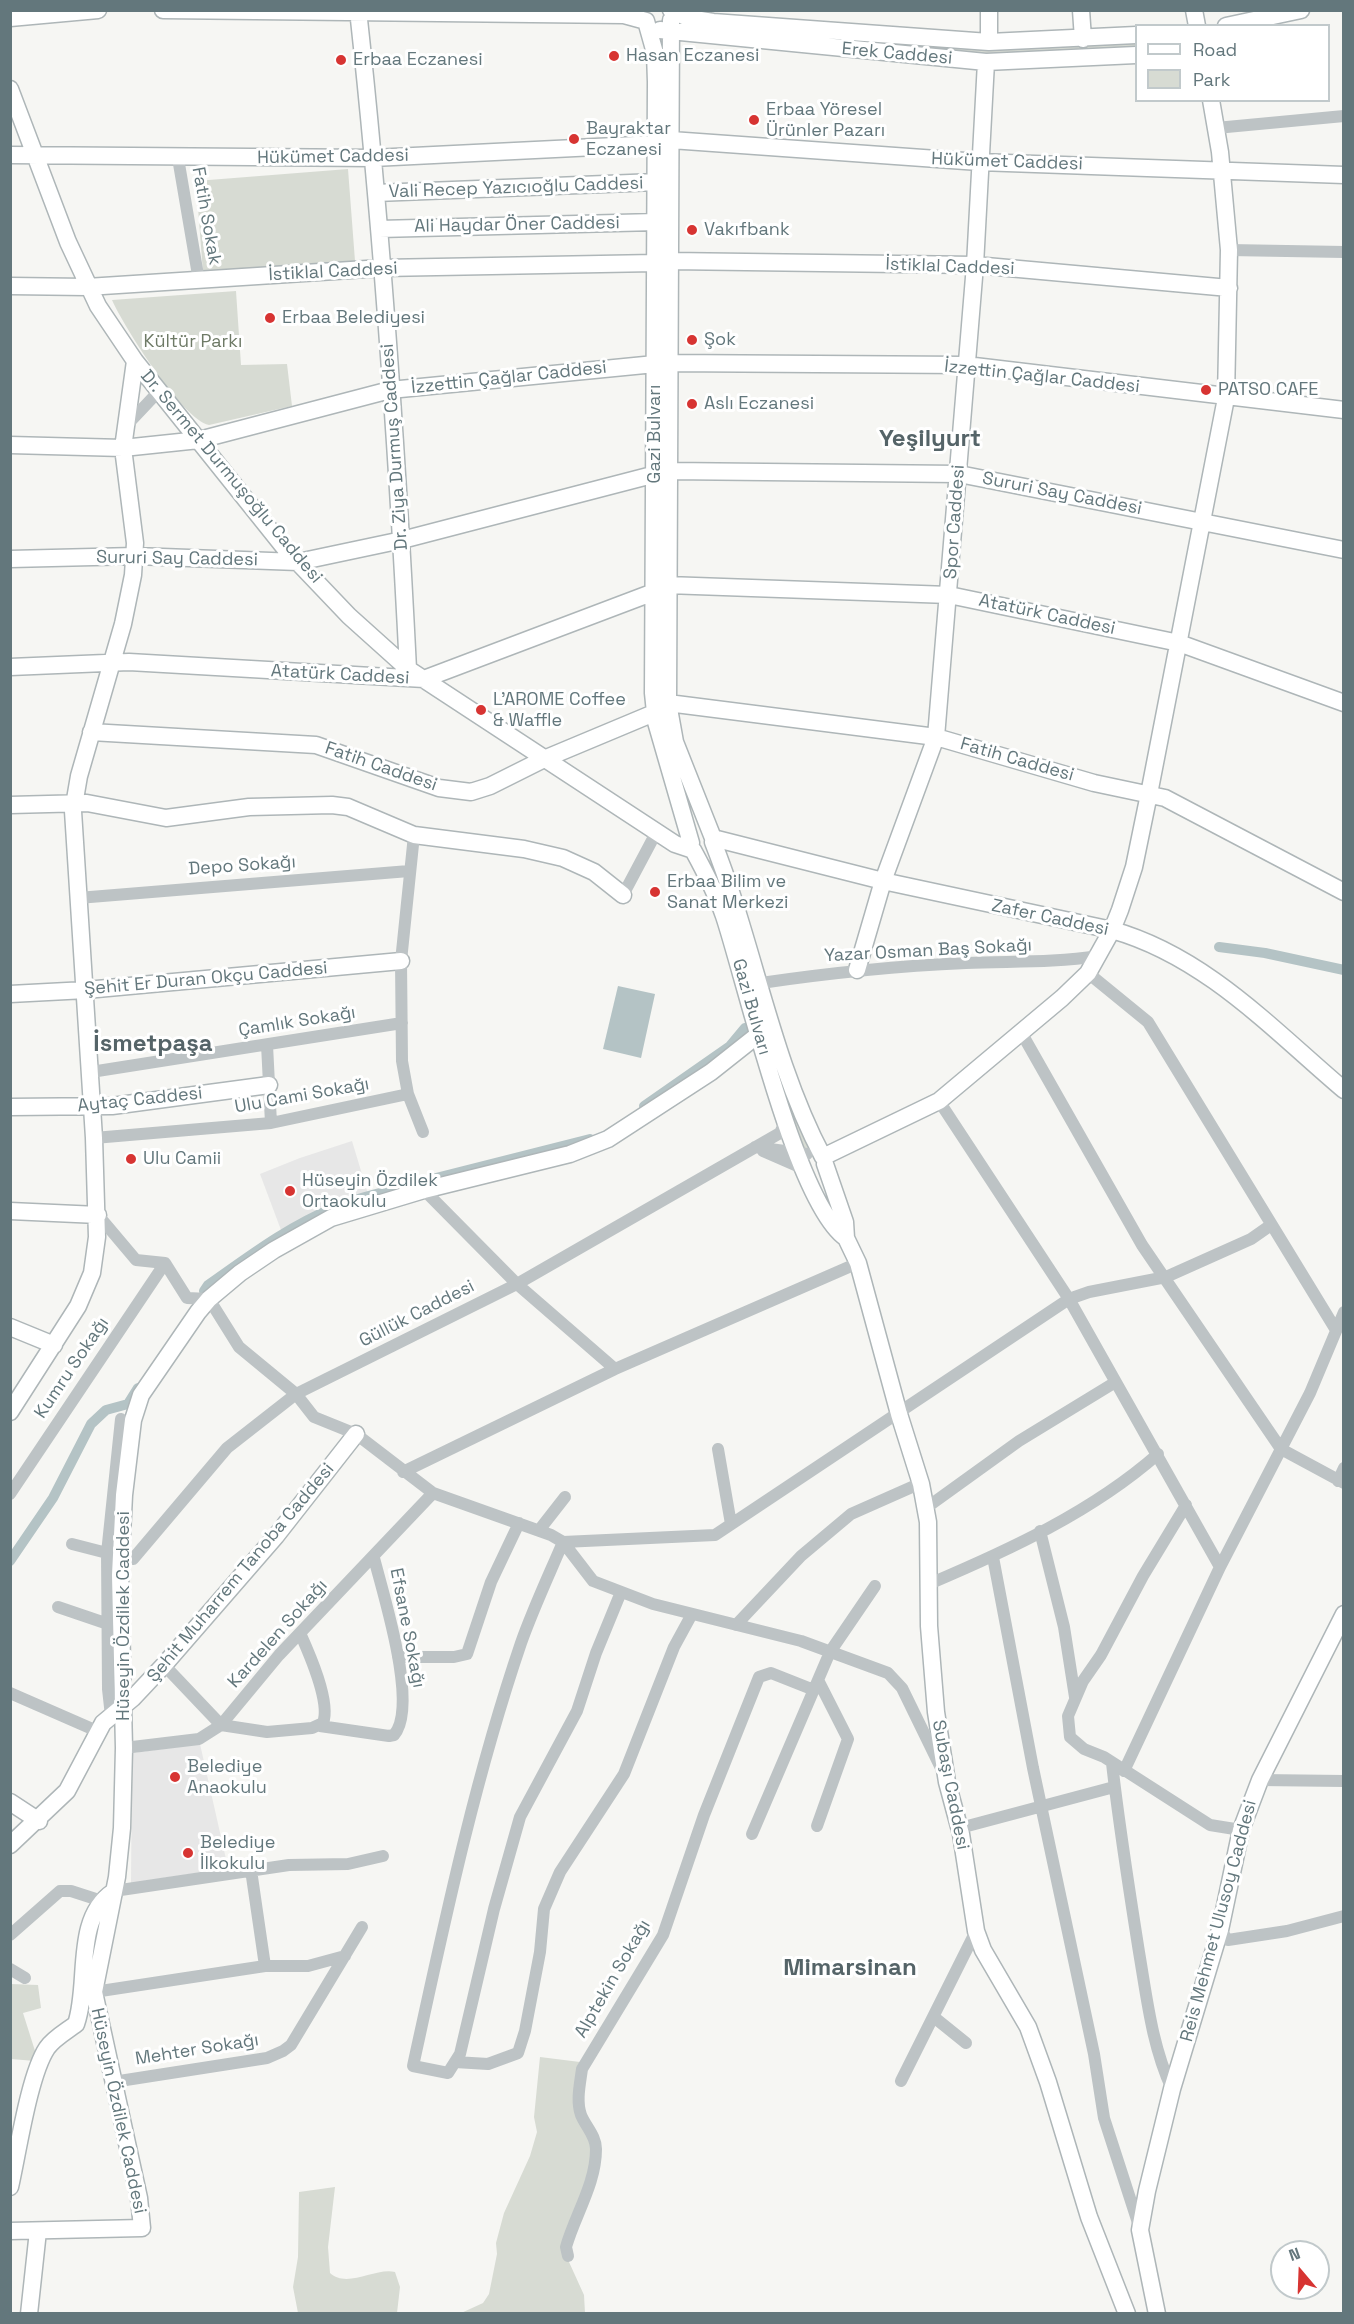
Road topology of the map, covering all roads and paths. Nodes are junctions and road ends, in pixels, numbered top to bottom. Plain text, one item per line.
1 (98, 10) edge
2 (163, 10) edge
3 (989, 10) edge
4 (1081, 10) edge
5 (1300, 10) edge
6 (358, 11) edge
7 (660, 17) edge
8 (10, 18) edge
9 (1235, 24) edge
10 (1135, 35) edge
11 (1083, 39) junction
12 (989, 42) junction
13 (1135, 55) edge
14 (986, 62) junction
15 (10, 89) edge
16 (1211, 102) edge
17 (1344, 116) edge
18 (1216, 128) junction
19 (664, 142) junction
20 (10, 155) edge
21 (34, 155) junction
22 (178, 158) junction
23 (373, 158) junction
24 (979, 162) junction
25 (1222, 169) junction
26 (1344, 176) edge
27 (656, 182) junction
28 (376, 193) junction
29 (656, 222) junction
30 (379, 229) junction
31 (1229, 250) junction
32 (1344, 252) edge
33 (662, 262) junction
34 (975, 265) junction
35 (382, 268) junction
36 (199, 281) junction
37 (10, 286) edge
38 (87, 286) junction
39 (1229, 288) junction
40 (135, 361) junction
41 (661, 363) junction
42 (966, 365) junction
43 (390, 390) junction
44 (159, 391) junction
45 (1226, 398) junction
46 (1344, 410) edge
47 (126, 426) junction
48 (199, 440) junction
49 (10, 445) edge
50 (123, 448) junction
51 (663, 473) junction
52 (959, 474) junction
53 (1204, 522) junction
54 (402, 540) junction
55 (1344, 550) edge
56 (135, 556) junction
57 (10, 559) edge
58 (297, 562) junction
59 (661, 589) junction
60 (949, 595) junction
61 (1179, 643) junction
62 (112, 661) junction
63 (10, 667) edge
64 (408, 669) junction
65 (424, 679) junction
66 (1344, 703) edge
67 (661, 708) junction
68 (92, 732) junction
69 (936, 737) junction
70 (544, 759) junction
71 (1149, 794) junction
72 (74, 802) junction
73 (10, 805) edge
74 (682, 808) junction
75 (657, 831) junction
76 (414, 835) junction
77 (700, 839) junction
78 (409, 871) junction
79 (883, 881) junction
80 (1344, 891) edge
81 (623, 895) joint
82 (78, 898) junction
83 (1112, 930) junction
84 (1098, 956) junction
85 (401, 961) junction
86 (856, 970) junction
87 (1088, 973) junction
88 (760, 983) junction
89 (86, 990) junction
90 (10, 994) edge
91 (402, 1023) junction
92 (1021, 1032) junction
93 (759, 1034) junction
94 (267, 1045) junction
95 (91, 1072) junction
96 (269, 1084) junction
97 (1344, 1090) edge
98 (408, 1094) junction
99 (939, 1101) junction
100 (10, 1107) edge
101 (92, 1107) junction
102 (786, 1120) junction
103 (272, 1124) junction
104 (423, 1132) dead end
105 (94, 1138) junction
106 (754, 1147) junction
107 (811, 1159) junction
108 (424, 1190) junction
109 (10, 1211) edge
110 (98, 1215) junction
111 (1271, 1225) junction
112 (165, 1263) junction
113 (858, 1263) junction
114 (1166, 1277) junction
115 (517, 1284) junction
116 (209, 1299) junction
117 (1069, 1299) junction
118 (1344, 1312) edge
119 (10, 1327) edge
120 (1336, 1330) junction
121 (54, 1345) junction
122 (615, 1369) junction
123 (1114, 1383) junction
124 (296, 1394) junction
125 (10, 1412) edge
126 (899, 1414) junction
127 (121, 1419) dead end
128 (356, 1434) junction
129 (718, 1449) dead end
130 (1281, 1449) junction
131 (1158, 1454) junction
132 (1344, 1468) edge
133 (403, 1472) junction
134 (1341, 1482) edge
135 (921, 1483) junction
136 (433, 1493) junction
137 (10, 1494) edge
138 (565, 1497) dead end
139 (1186, 1505) junction
140 (926, 1508) junction
141 (519, 1522) junction
142 (731, 1524) junction
143 (540, 1529) junction
144 (1040, 1531) junction
145 (563, 1542) junction
146 (72, 1544) dead end
147 (106, 1553) junction
148 (993, 1557) junction
149 (374, 1558) junction
150 (133, 1559) dead end
151 (1220, 1567) junction
152 (929, 1584) junction
153 (875, 1586) dead end
154 (621, 1592) junction
155 (58, 1607) dead end
156 (692, 1614) junction
157 (1344, 1614) edge
158 (108, 1624) junction
159 (736, 1625) junction
160 (300, 1633) junction
161 (830, 1652) junction
162 (398, 1657) junction
163 (164, 1665) junction
164 (816, 1685) junction
165 (10, 1693) edge
166 (1076, 1698) junction
167 (117, 1712) junction
168 (221, 1725) junction
169 (320, 1726) junction
170 (97, 1731) junction
171 (124, 1748) junction
172 (1112, 1762) junction
173 (1124, 1771) junction
174 (1260, 1780) junction
175 (948, 1782) junction
176 (1344, 1782) edge
177 (1114, 1787) junction
178 (10, 1802) edge
179 (1042, 1806) junction
180 (39, 1821) junction
181 (817, 1826) dead end
182 (960, 1828) junction
183 (1241, 1830) junction
184 (752, 1834) dead end
185 (10, 1845) edge
186 (383, 1856) dead end
187 (251, 1870) junction
188 (108, 1896) junction
189 (1344, 1916) edge
190 (362, 1927) dead end
191 (1220, 1930) junction
192 (976, 1931) junction
193 (10, 1935) edge
194 (345, 1956) junction
195 (265, 1966) junction
196 (10, 1969) edge
197 (25, 1978) dead end
198 (94, 1992) junction
199 (934, 2018) junction
200 (966, 2043) dead end
201 (455, 2062) junction
202 (901, 2081) dead end
203 (112, 2082) junction
204 (1172, 2089) junction
205 (10, 2187) edge
206 (1140, 2230) junction
207 (10, 2231) edge
208 (38, 2231) junction
209 (568, 2256) dead end
210 (29, 2313) edge
211 (1127, 2313) edge
212 (1156, 2313) edge

1 - 8 street
2 - 6 street, Erek Caddesi
3 - 12 street
4 - 11 street
5 - 9 street
6 - 7 street, Erek Caddesi
6 - 23 street, Dr. Ziya Durmuş Caddesi
7 - 12 street, Erek Caddesi
7 - 14 street, Erek Caddesi
7 - 19 street, Gazi Bulvarı
7 - 19 street, Gazi Bulvarı
10 - 11 street, Erek Caddesi
11 - 12 street, Erek Caddesi
13 - 14 street, Erek Caddesi
14 - 24 street, Spor Caddesi
15 - 21 street, Dr. Sermet Durmuşoğlu Caddesi
16 - 18 street
17 - 18 street
18 - 25 street
19 - 23 street, Hükümet Caddesi
19 - 24 street, Hükümet Caddesi
19 - 27 street, Gazi Bulvarı
19 - 33 street, Gazi Bulvarı
20 - 21 street, Hükümet Caddesi
21 - 22 street, Hükümet Caddesi
21 - 38 street, Dr. Sermet Durmuşoğlu Caddesi
22 - 23 street, Hükümet Caddesi
22 - 36 street, Fatih Sokak
23 - 28 street, Dr. Ziya Durmuş Caddesi
24 - 25 street, Hükümet Caddesi
24 - 34 street, Spor Caddesi
25 - 26 street, Hükümet Caddesi
25 - 31 street
27 - 28 street, Vali Recep Yazıcıoğlu Caddesi
27 - 29 street, Gazi Bulvarı
28 - 30 street, Dr. Ziya Durmuş Caddesi
29 - 30 street, Ali Haydar Öner Caddesi
29 - 33 street, Gazi Bulvarı
30 - 35 street, Dr. Ziya Durmuş Caddesi
31 - 32 street
31 - 39 street
33 - 34 street, İstiklal Caddesi
33 - 35 street, İstiklal Caddesi
33 - 41 street, Gazi Bulvarı
34 - 39 street, İstiklal Caddesi
34 - 42 street, Spor Caddesi
35 - 36 street, İstiklal Caddesi
35 - 43 street, Dr. Ziya Durmuş Caddesi
36 - 38 street, İstiklal Caddesi
37 - 38 street, İstiklal Caddesi
38 - 40 street, Dr. Sermet Durmuşoğlu Caddesi
39 - 45 street
40 - 44 street, Dr. Sermet Durmuşoğlu Caddesi
40 - 47 street
41 - 42 street, İzzettin Çağlar Caddesi
41 - 43 street, İzzettin Çağlar Caddesi
41 - 51 street, Gazi Bulvarı
42 - 45 street, İzzettin Çağlar Caddesi
42 - 52 street, Spor Caddesi
43 - 48 street, İzzettin Çağlar Caddesi
43 - 54 street, Dr. Ziya Durmuş Caddesi
44 - 47 street
44 - 48 street, Dr. Sermet Durmuşoğlu Caddesi
45 - 46 street, İzzettin Çağlar Caddesi
45 - 53 street
47 - 50 street
48 - 50 street, İzzettin Çağlar Caddesi
48 - 58 street, Dr. Sermet Durmuşoğlu Caddesi
49 - 50 street, İzzettin Çağlar Caddesi
50 - 56 street
51 - 52 street, Sururi Say Caddesi
51 - 54 street, Sururi Say Caddesi
51 - 59 street, Gazi Bulvarı
52 - 53 street, Sururi Say Caddesi
52 - 60 street, Spor Caddesi
53 - 55 street, Sururi Say Caddesi
53 - 61 street
54 - 58 street, Sururi Say Caddesi
54 - 64 street, Dr. Ziya Durmuş Caddesi
56 - 57 street, Sururi Say Caddesi
56 - 58 street, Sururi Say Caddesi
56 - 62 street
58 - 64 street, Dr. Sermet Durmuşoğlu Caddesi
59 - 60 street, Atatürk Caddesi
59 - 65 street, Atatürk Caddesi
59 - 67 street, Gazi Bulvarı
60 - 61 street, Atatürk Caddesi
60 - 69 street, Spor Caddesi
61 - 66 street, Atatürk Caddesi
61 - 71 street
62 - 63 street, Atatürk Caddesi
62 - 65 street, Atatürk Caddesi
62 - 68 street
64 - 65 street, Dr. Sermet Durmuşoğlu Caddesi
65 - 70 street, Dr. Sermet Durmuşoğlu Caddesi
67 - 69 street, Fatih Caddesi
67 - 70 street, Fatih Caddesi
67 - 74 street, Gazi Bulvarı
67 - 77 street, Gazi Bulvarı
68 - 70 street, Fatih Caddesi
68 - 72 street
69 - 71 street, Fatih Caddesi
69 - 79 street, Spor Caddesi
70 - 75 street, Dr. Sermet Durmuşoğlu Caddesi
71 - 80 street, Fatih Caddesi
71 - 83 street
72 - 73 street
72 - 76 street
72 - 82 street
74 - 75 street
74 - 77 street, Gazi Bulvarı
75 - 77 street, Dr. Sermet Durmuşoğlu Caddesi
75 - 81 street
76 - 78 street
76 - 81 street
77 - 79 street, Zafer Caddesi
77 - 88 street, Gazi Bulvarı
77 - 93 street, Gazi Bulvarı
78 - 82 street, Depo Sokağı
78 - 85 street
79 - 83 street, Zafer Caddesi
79 - 86 street, Spor Caddesi
82 - 89 street
83 - 84 street
83 - 97 street, Zafer Caddesi
84 - 86 street, Yazar Osman Baş Sokağı
84 - 87 street
85 - 89 street, Şehit Er Duran Okçu Caddesi
85 - 91 street
86 - 88 street, Yazar Osman Baş Sokağı
87 - 92 street
87 - 111 street
88 - 107 street, Gazi Bulvarı
89 - 90 street, Şehit Er Duran Okçu Caddesi
89 - 95 street
91 - 94 street, Çamlık Sokağı
91 - 98 street
92 - 99 street
92 - 114 street
93 - 102 street, Gazi Bulvarı
93 - 108 street, Hüseyin Özdilek Caddesi
94 - 95 street, Çamlık Sokağı
94 - 96 street
95 - 101 street
96 - 101 street, Aytaç Caddesi
96 - 103 street
98 - 103 street, Ulu Cami Sokağı
98 - 104 street
99 - 107 street
99 - 117 street
100 - 101 street, Aytaç Caddesi
101 - 105 street
102 - 106 street, Güllük Caddesi
102 - 107 street, Gazi Bulvarı
103 - 105 street, Ulu Cami Sokağı
105 - 110 street
106 - 107 street
106 - 115 street, Güllük Caddesi
107 - 113 street, Subaşı Caddesi
108 - 115 street
108 - 116 street, Hüseyin Özdilek Caddesi
109 - 110 street
110 - 112 street
110 - 121 street
111 - 114 street
111 - 120 street
112 - 116 street
112 - 137 street, Kumru Sokağı
113 - 122 street
113 - 126 street, Subaşı Caddesi
114 - 117 street
114 - 130 street
115 - 122 street
115 - 124 street, Güllük Caddesi
116 - 124 street
116 - 167 street, Hüseyin Özdilek Caddesi
117 - 123 street
117 - 126 street
118 - 120 street
119 - 121 street
120 - 130 street
121 - 125 street
122 - 133 street
123 - 131 street
123 - 140 street
124 - 128 street
124 - 150 street, Güllük Caddesi
126 - 135 street, Subaşı Caddesi
126 - 142 street
127 - 147 street, Hüseyin Özdilek Caddesi
128 - 133 street
128 - 163 street, Şehit Muharrem Tanoba Caddesi
129 - 142 street
130 - 134 street
130 - 151 street
131 - 139 street
131 - 144 street
132 - 134 street
133 - 136 street
135 - 140 street, Subaşı Caddesi
135 - 159 street
136 - 141 street
136 - 149 street, Kardelen Sokağı
138 - 143 street
139 - 151 street
139 - 166 street
140 - 152 street, Subaşı Caddesi
141 - 143 street
141 - 162 street
142 - 145 street
143 - 145 street
144 - 148 street
144 - 166 street
145 - 154 street
145 - 201 street
146 - 147 street
147 - 158 street, Hüseyin Özdilek Caddesi
148 - 152 street
148 - 179 street
149 - 160 street, Kardelen Sokağı
149 - 162 street, Efsane Sokağı
151 - 173 street
152 - 175 street, Subaşı Caddesi
153 - 161 street
154 - 156 street
154 - 201 street
155 - 158 street
156 - 159 street
156 - 201 street
157 - 174 street, Reis Mehmet Ulusoy Caddesi
158 - 167 street, Hüseyin Özdilek Caddesi
159 - 161 street
160 - 168 street, Kardelen Sokağı
160 - 169 street
161 - 164 street
161 - 175 street
162 - 169 street, Efsane Sokağı
163 - 167 street, Şehit Muharrem Tanoba Caddesi
163 - 168 street
164 - 181 street
164 - 184 street
164 - 209 street, Alptekin Sokağı
165 - 170 street
166 - 172 street
167 - 170 street, Şehit Muharrem Tanoba Caddesi
167 - 171 street, Hüseyin Özdilek Caddesi
168 - 169 street
168 - 171 street, Kardelen Sokağı
170 - 180 street, Şehit Muharrem Tanoba Caddesi
171 - 188 street, Hüseyin Özdilek Caddesi
172 - 173 street
172 - 177 street
173 - 183 street
174 - 176 street
174 - 183 street, Reis Mehmet Ulusoy Caddesi
175 - 182 street, Subaşı Caddesi
177 - 179 street
177 - 204 street
178 - 180 street
179 - 182 street
179 - 206 street
180 - 185 street, Şehit Muharrem Tanoba Caddesi
182 - 192 street, Subaşı Caddesi
183 - 191 street, Reis Mehmet Ulusoy Caddesi
186 - 187 street
187 - 188 street
187 - 195 street
188 - 193 street
188 - 198 street, Hüseyin Özdilek Caddesi
188 - 205 street, Hüseyin Özdilek Caddesi
189 - 191 street
190 - 194 street, Mehter Sokağı
191 - 204 street, Reis Mehmet Ulusoy Caddesi
192 - 199 street
192 - 211 street, Subaşı Caddesi
194 - 195 street
194 - 203 street, Mehter Sokağı
195 - 198 street
196 - 197 street
198 - 203 street, Hüseyin Özdilek Caddesi
199 - 200 street
199 - 202 street
203 - 208 street, Hüseyin Özdilek Caddesi
204 - 206 street, Reis Mehmet Ulusoy Caddesi
206 - 212 street, Reis Mehmet Ulusoy Caddesi
207 - 208 street, Hüseyin Özdilek Caddesi
208 - 210 street

